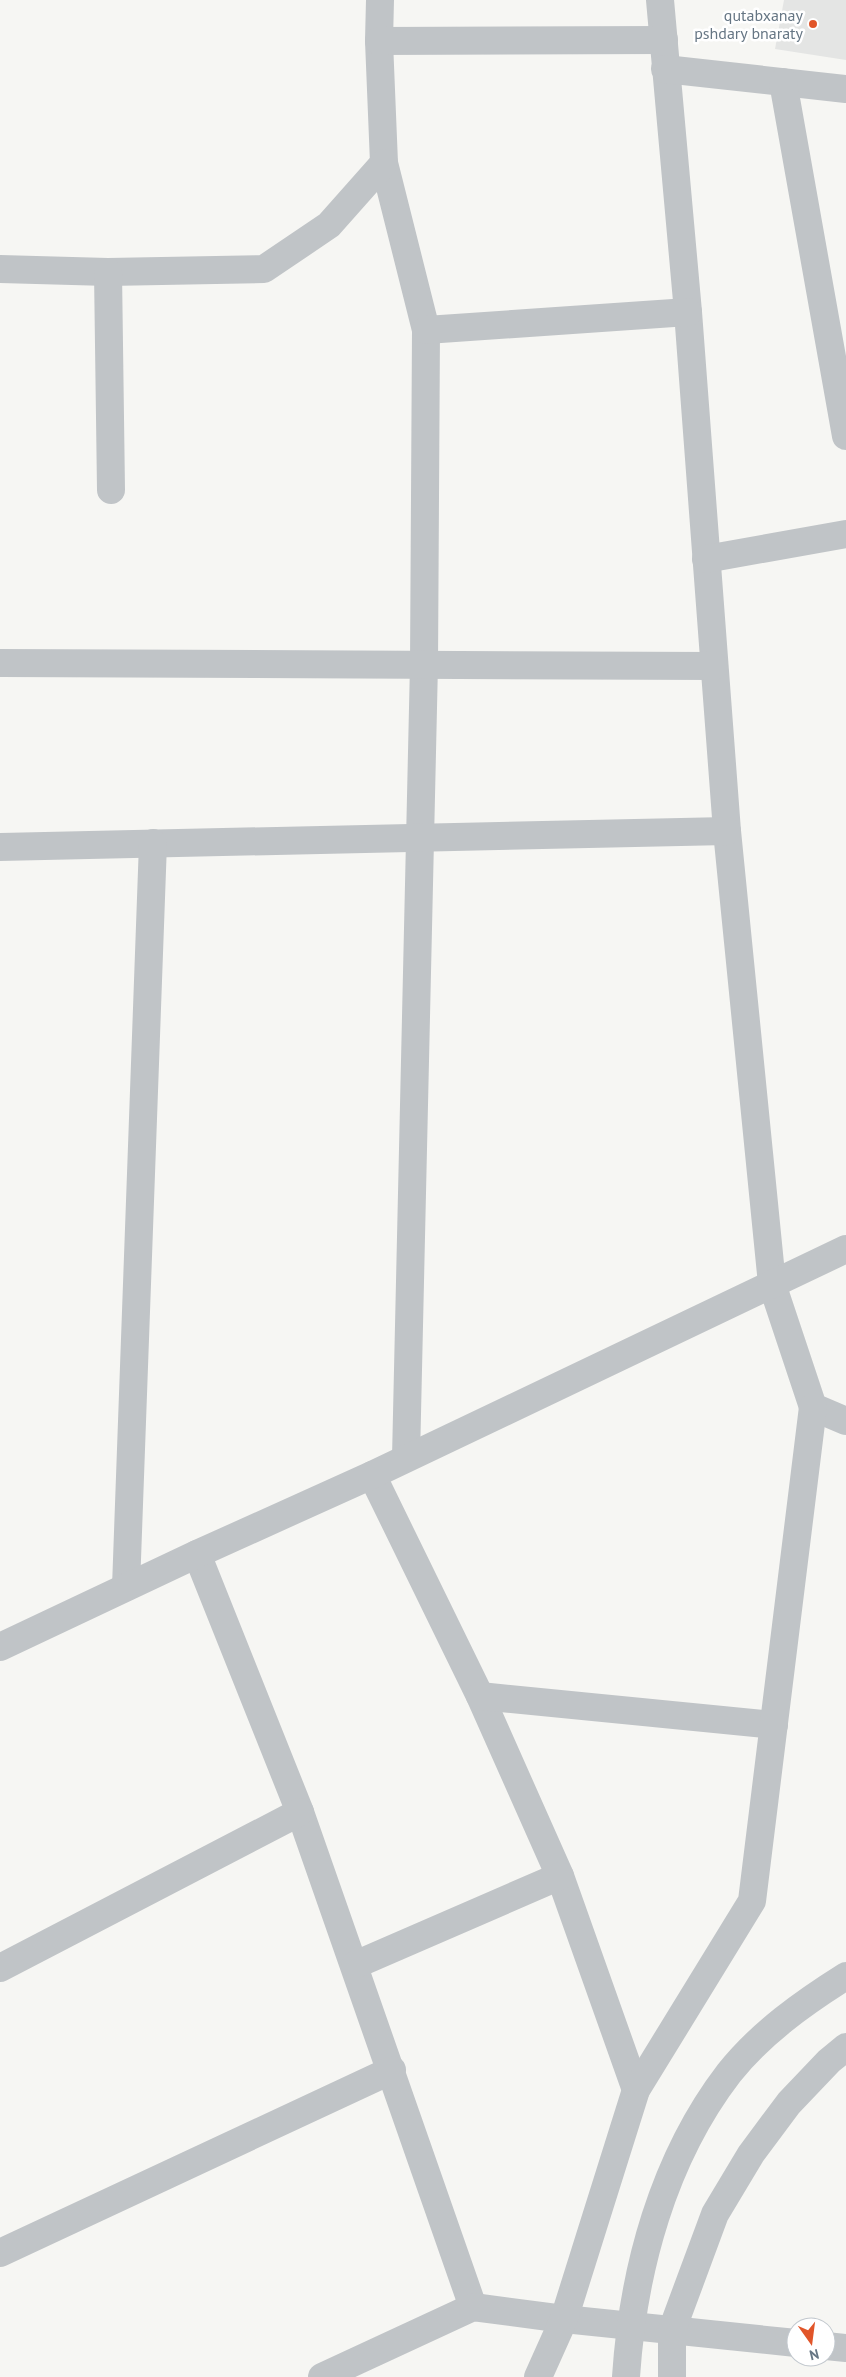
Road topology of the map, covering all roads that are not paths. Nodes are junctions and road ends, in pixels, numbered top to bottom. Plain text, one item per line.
1 (380, 0) edge
2 (660, 0) edge
3 (664, 40) junction
4 (378, 41) junction
5 (665, 69) junction
6 (783, 82) junction
7 (845, 90) edge
8 (384, 162) junction
9 (0, 269) edge
10 (108, 272) junction
11 (688, 312) junction
12 (836, 317) edge
13 (426, 330) junction
14 (846, 436) edge
15 (111, 490) dead end
16 (846, 534) edge
17 (706, 559) junction
18 (0, 663) edge
19 (424, 664) junction
20 (714, 666) junction
21 (727, 831) junction
22 (419, 839) junction
23 (152, 843) junction
24 (0, 847) edge
25 (846, 1249) edge
26 (772, 1284) junction
27 (813, 1407) junction
28 (846, 1421) edge
29 (406, 1458) junction
30 (372, 1475) junction
31 (197, 1554) junction
32 (126, 1587) junction
33 (0, 1646) edge
34 (480, 1696) junction
35 (774, 1725) junction
36 (300, 1812) junction
37 (560, 1876) junction
38 (355, 1964) junction
39 (0, 1968) edge
40 (846, 1976) edge
41 (846, 2047) edge
42 (392, 2070) junction
43 (636, 2090) junction
44 (0, 2253) edge
45 (473, 2307) junction
46 (564, 2319) junction
47 (629, 2326) junction
48 (672, 2330) junction
49 (786, 2342) edge
50 (322, 2377) edge
51 (538, 2377) edge
52 (626, 2377) edge
53 (672, 2377) edge

1 - 4 street
2 - 3 street
3 - 4 street
3 - 5 street
4 - 8 street
5 - 6 street
5 - 11 street
6 - 7 street
6 - 12 street
8 - 10 street
8 - 13 street
9 - 10 street
10 - 15 street
11 - 13 street
11 - 17 street
12 - 14 street
13 - 19 street
16 - 17 street
17 - 20 street
18 - 19 street
19 - 20 street
19 - 22 street
20 - 21 street
21 - 22 street
21 - 26 street
22 - 23 street
22 - 29 street
23 - 24 street
23 - 32 street
25 - 26 street
26 - 27 street
26 - 29 street
27 - 28 street
27 - 35 street
29 - 30 street
30 - 31 street
30 - 34 street
31 - 32 street
31 - 36 street
32 - 33 street
34 - 35 street
34 - 37 street
35 - 43 street
36 - 38 street
36 - 39 street
37 - 38 street
37 - 43 street
38 - 42 street
40 - 47 street
41 - 48 street
42 - 44 street
42 - 45 street
43 - 46 street
45 - 46 street
45 - 50 street
46 - 47 street
46 - 51 street
47 - 48 street
47 - 52 street
48 - 49 street
48 - 53 street

